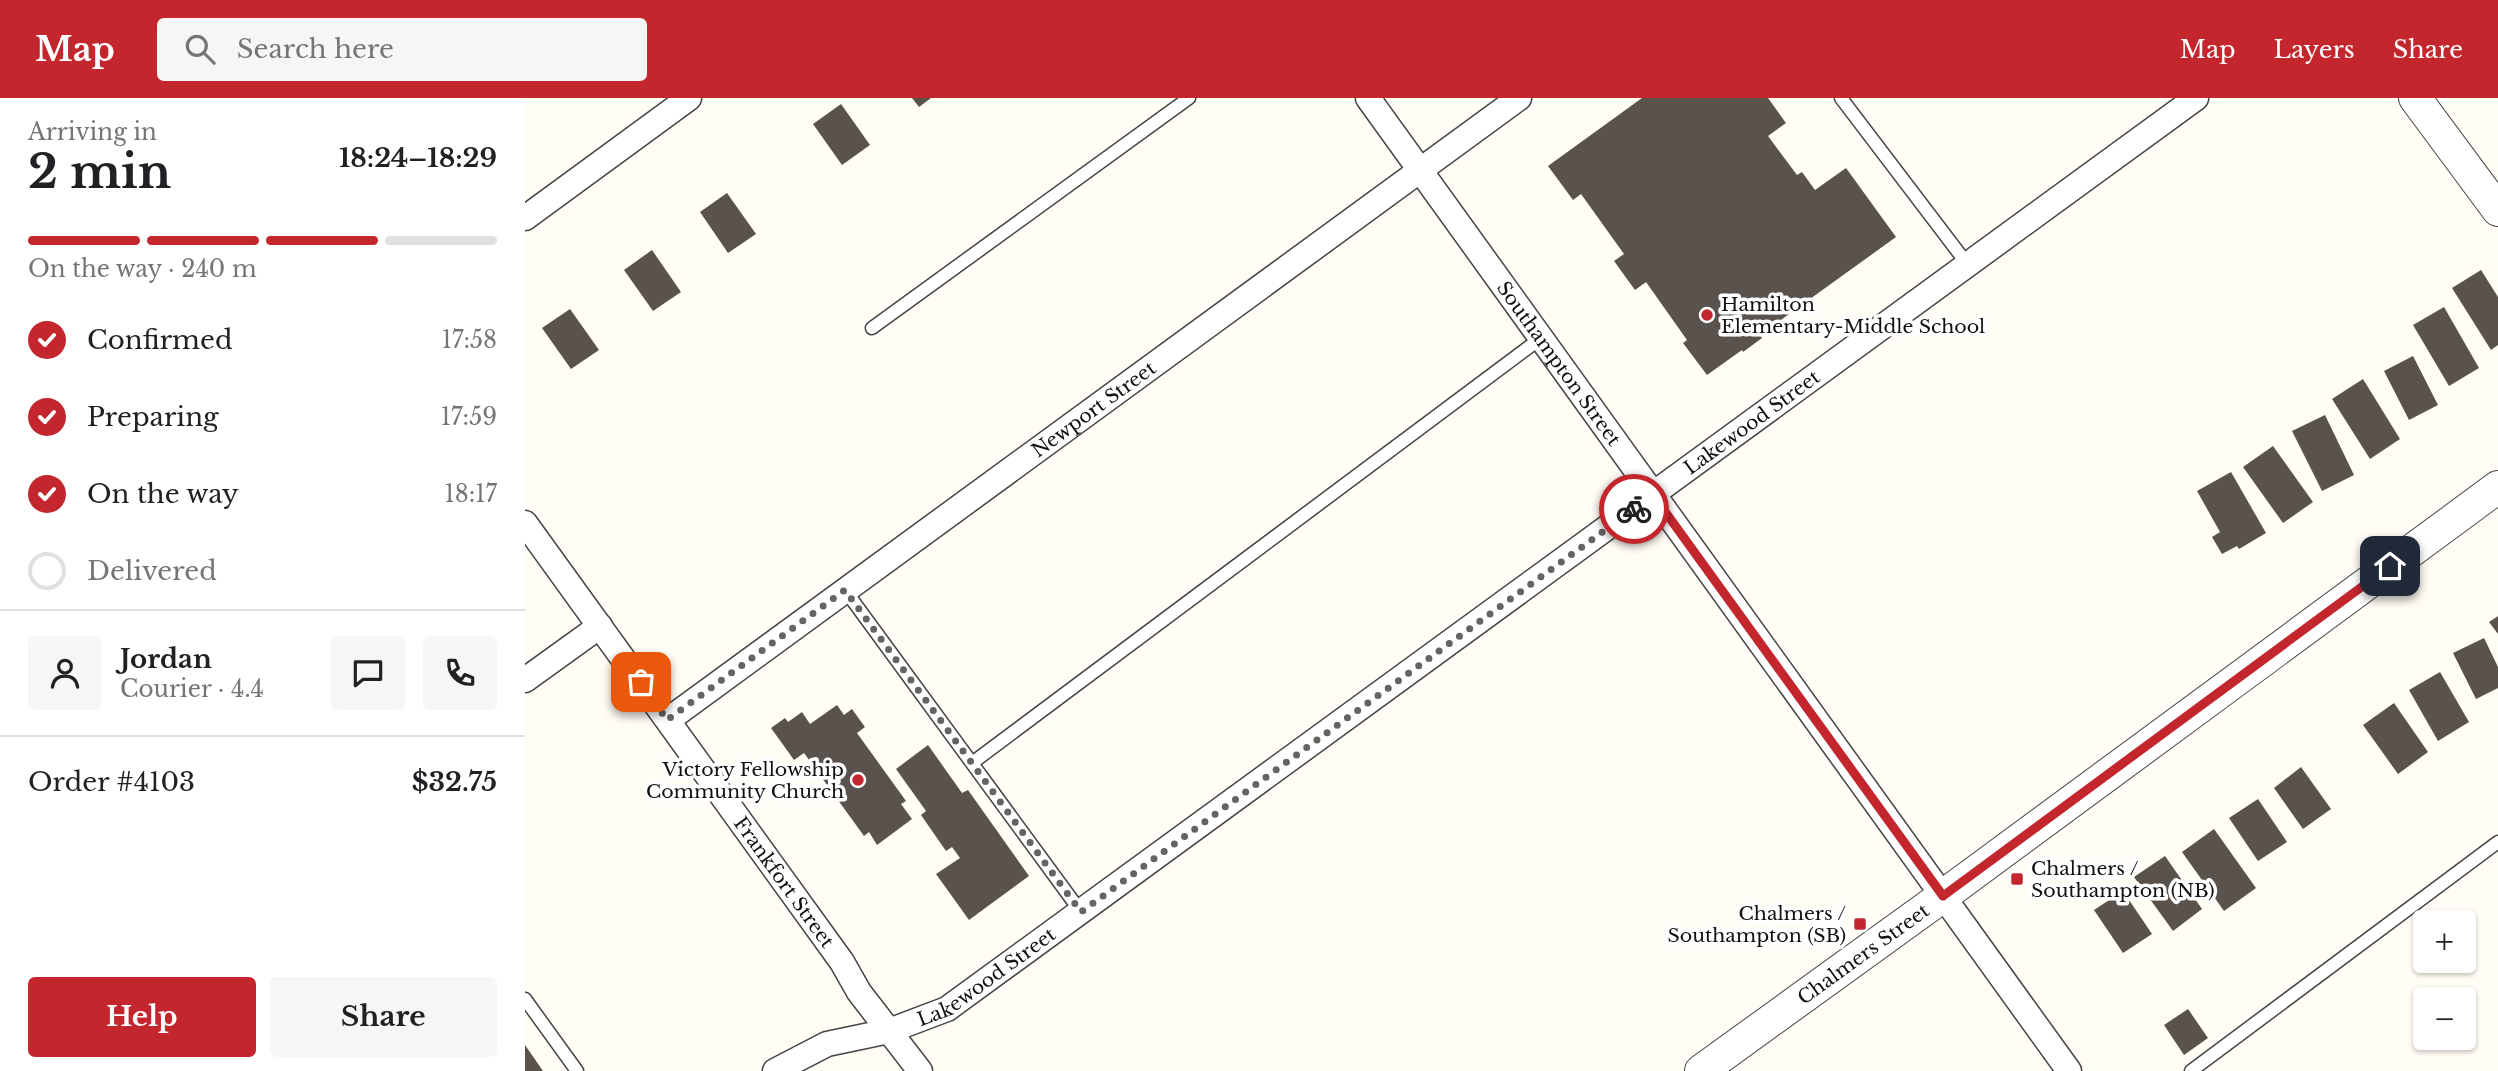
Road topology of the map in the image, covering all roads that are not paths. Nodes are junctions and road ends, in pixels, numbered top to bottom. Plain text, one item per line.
1 (689, 98) edge
2 (1189, 98) edge
3 (1368, 98) edge
4 (1519, 98) edge
5 (1841, 98) edge
6 (2196, 98) edge
7 (2415, 98) edge
8 (1420, 170) junction
9 (2498, 210) edge
10 (525, 218) edge
11 (1968, 265) junction
12 (872, 328) dead end
13 (1541, 338) junction
14 (2498, 487) edge
15 (1653, 495) junction
16 (525, 523) edge
17 (845, 590) junction
18 (600, 626) junction
19 (525, 680) edge
20 (667, 720) junction
21 (972, 763) junction
22 (2498, 842) edge
23 (1943, 896) junction
24 (1081, 912) junction
25 (525, 999) edge
26 (889, 1031) junction
27 (577, 1071) edge
28 (775, 1071) edge
29 (920, 1071) edge
30 (1701, 1071) edge
31 (2069, 1071) edge
32 (2191, 1071) edge

1 - 10 street
2 - 12 lane
3 - 8 street, Southampton Street
4 - 8 street, Newport Street
5 - 11 lane
6 - 11 street, Lakewood Street
7 - 9 street
8 - 13 street, Southampton Street
8 - 17 street, Newport Street
11 - 15 street, Lakewood Street
13 - 15 street, Southampton Street
13 - 21 lane
14 - 23 street, Chalmers Street
15 - 23 street, Southampton Street
15 - 24 street, Lakewood Street
16 - 18 street, Frankfort Street
17 - 20 street, Newport Street
17 - 21 lane
18 - 19 street
18 - 20 street, Frankfort Street
20 - 26 street, Frankfort Street
21 - 24 lane
22 - 32 lane
23 - 30 street, Chalmers Street
23 - 31 street, Southampton Street
24 - 26 street, Lakewood Street
25 - 27 lane
26 - 28 street, Lakewood Street
26 - 29 street, Frankfort Street

